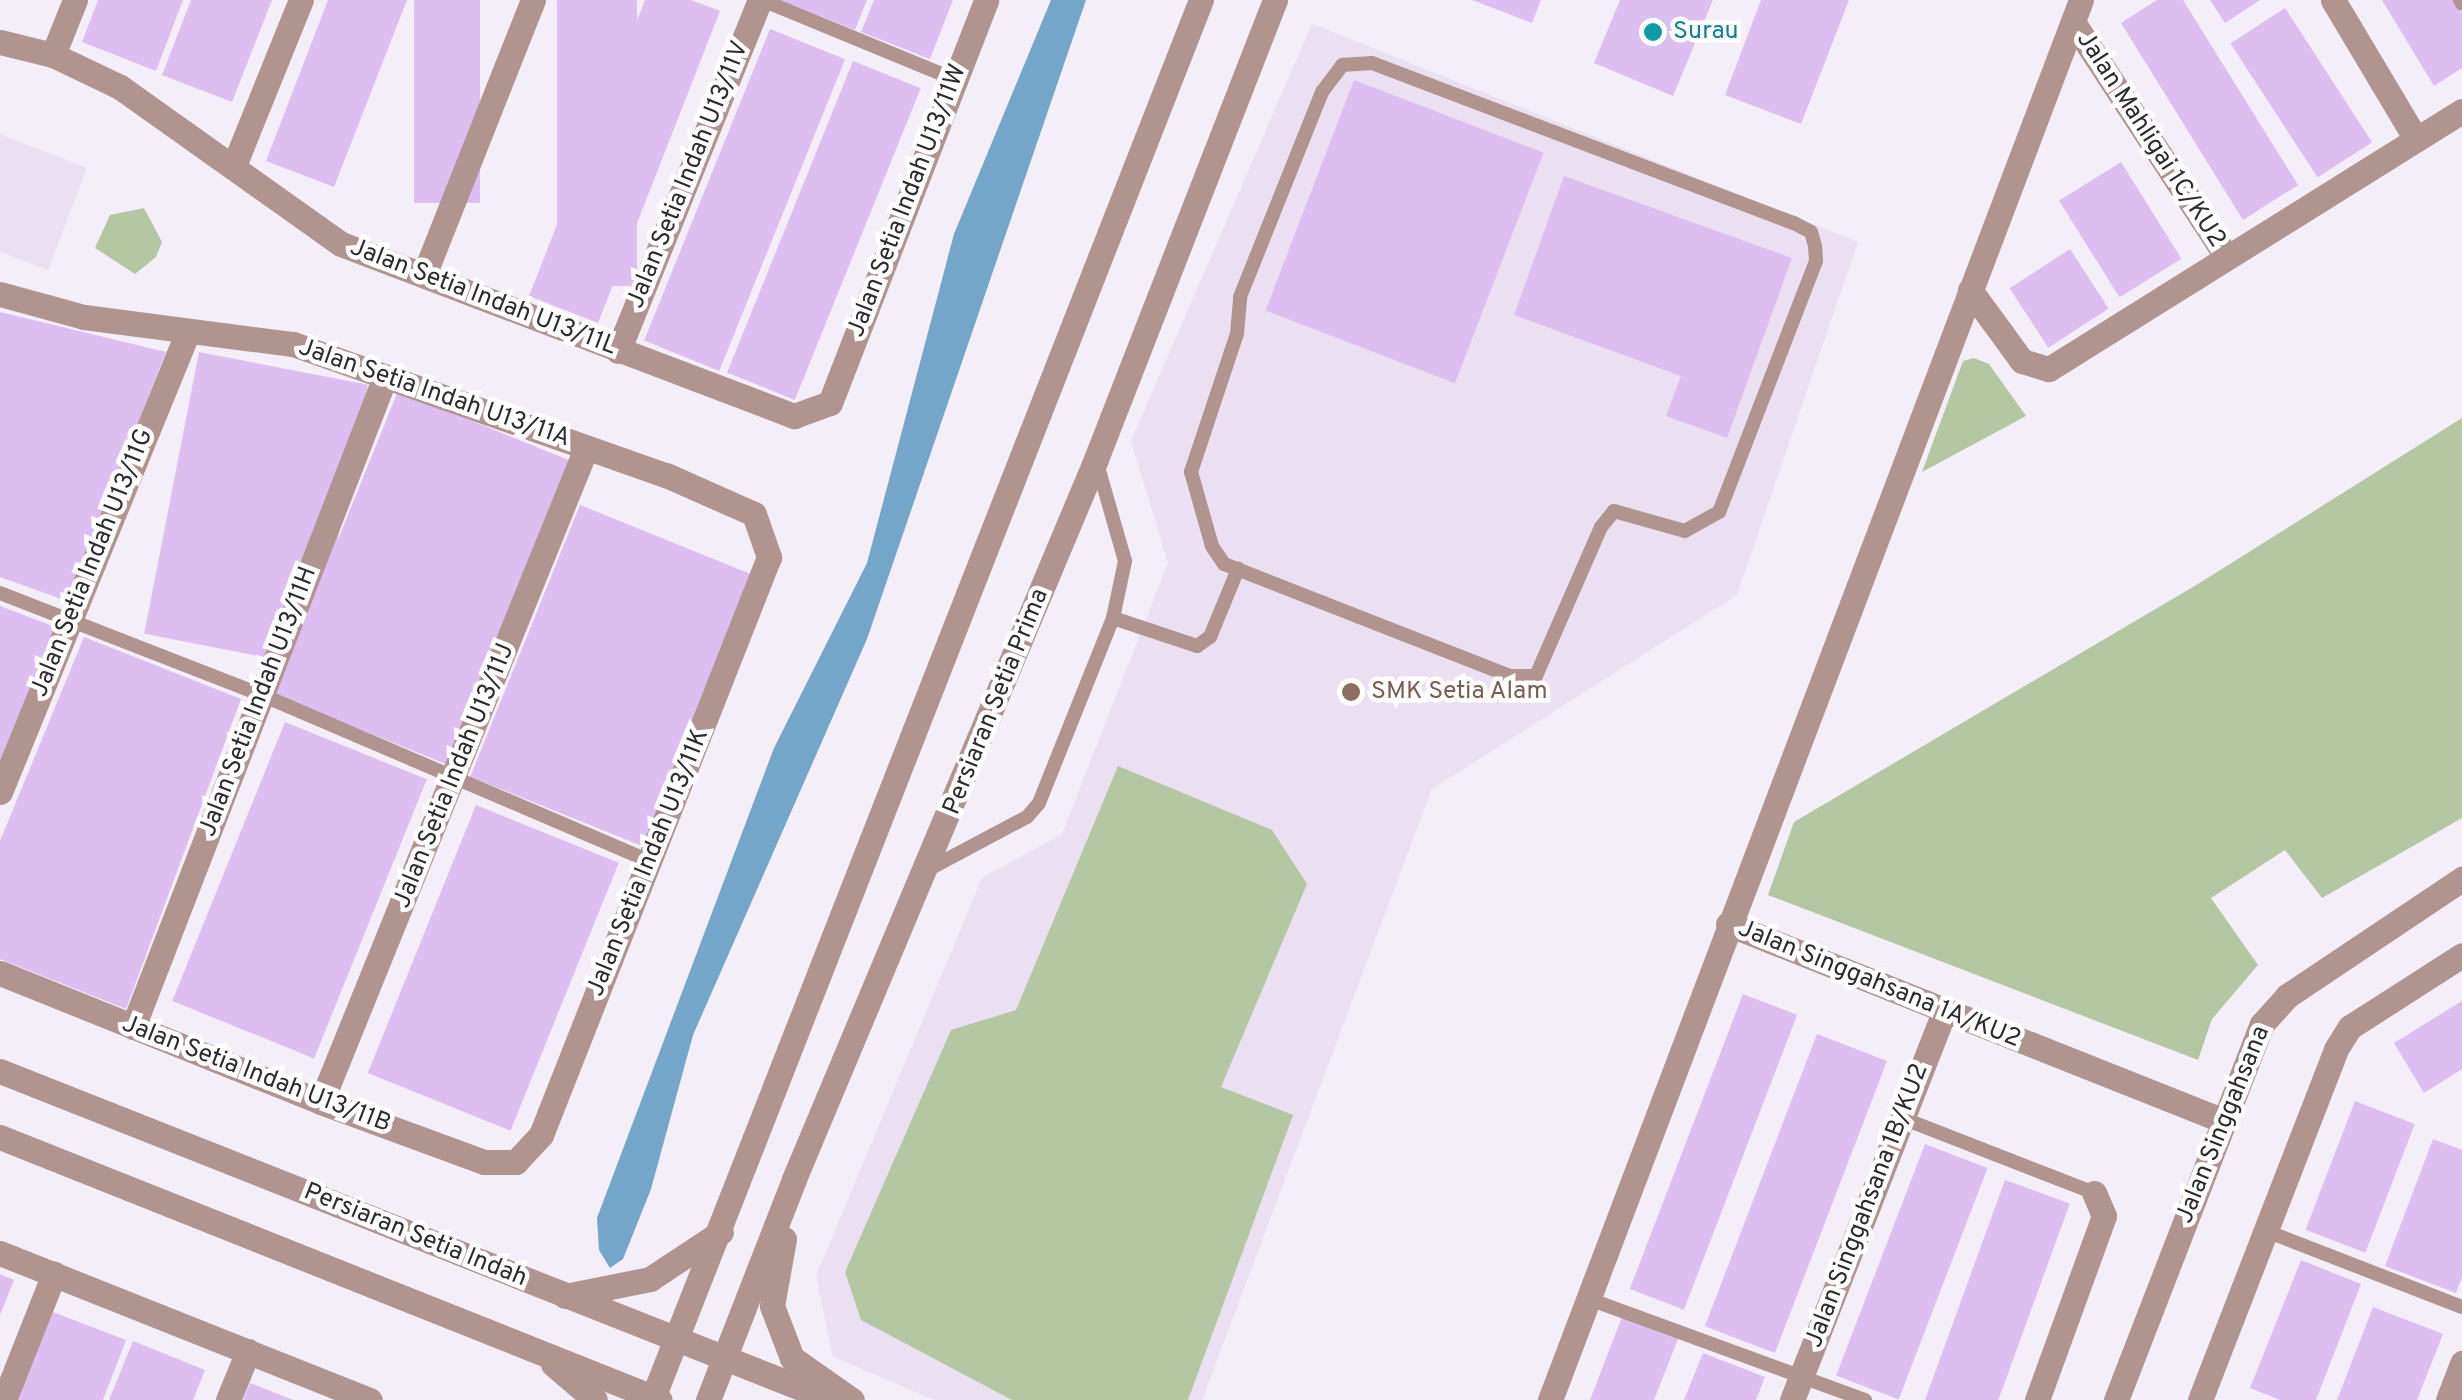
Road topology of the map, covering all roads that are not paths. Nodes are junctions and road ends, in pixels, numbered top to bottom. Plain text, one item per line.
1 (75, 0) edge
2 (302, 0) edge
3 (533, 0) edge
4 (761, 0) edge
5 (986, 0) edge
6 (1200, 0) edge
7 (1275, 0) edge
8 (2332, 0) edge
9 (2077, 11) edge
10 (0, 42) edge
11 (53, 55) junction
12 (956, 80) junction
13 (2462, 111) edge
14 (2416, 140) junction
15 (234, 163) junction
16 (2227, 257) junction
17 (424, 275) junction
18 (1970, 290) junction
19 (0, 294) edge
20 (187, 333) junction
21 (618, 351) junction
22 (385, 377) junction
23 (830, 402) joint
24 (586, 448) junction
25 (1096, 459) junction
26 (769, 557) joint
27 (1238, 569) junction
28 (0, 593) edge
29 (1113, 618) junction
30 (70, 620) junction
31 (262, 695) junction
32 (454, 780) junction
33 (0, 792) edge
34 (650, 861) junction
35 (930, 869) junction
36 (2462, 879) edge
37 (1728, 924) junction
38 (2462, 955) edge
39 (0, 973) edge
40 (1944, 1012) junction
41 (133, 1027) junction
42 (0, 1071) edge
43 (321, 1102) junction
44 (1902, 1118) junction
45 (2224, 1121) junction
46 (0, 1138) edge
47 (516, 1162) joint
48 (794, 1180) junction
49 (2094, 1193) joint
50 (2266, 1231) junction
51 (721, 1232) junction
52 (0, 1252) edge
53 (54, 1274) junction
54 (565, 1296) junction
55 (1589, 1298) junction
56 (2462, 1308) edge
57 (678, 1340) junction
58 (534, 1347) junction
59 (248, 1350) junction
60 (726, 1358) junction
61 (2462, 1363) edge
62 (1797, 1388) edge
63 (655, 1399) edge
64 (4, 1400) edge
65 (228, 1400) edge
66 (370, 1400) edge
67 (594, 1400) edge
68 (708, 1400) edge
69 (831, 1400) edge
70 (852, 1400) edge
71 (1550, 1400) edge
72 (1865, 1400) edge
73 (2037, 1400) edge
74 (2116, 1400) edge
75 (2200, 1400) edge
76 (2448, 1400) edge

1 - 11 street
2 - 15 street
3 - 17 street
4 - 12 lane
4 - 21 street, Jalan Setia Indah U13/11V
5 - 12 street, Jalan Setia Indah U13/11W
6 - 51 street
7 - 25 street, Persiaran Setia Prima
8 - 14 street
9 - 16 street, Jalan Mahligai 1C/KU2
9 - 18 street
10 - 11 street, Jalan Setia Indah U13/11L
11 - 15 street, Jalan Setia Indah U13/11L
12 - 23 street, Jalan Setia Indah U13/11W
13 - 14 street
14 - 16 street
15 - 17 street, Jalan Setia Indah U13/11L
16 - 18 street
17 - 21 street, Jalan Setia Indah U13/11L
18 - 37 street
19 - 20 street, Jalan Setia Indah U13/11A
20 - 22 street, Jalan Setia Indah U13/11A
20 - 30 street, Jalan Setia Indah U13/11G
21 - 23 street, Jalan Setia Indah U13/11L
22 - 24 street, Jalan Setia Indah U13/11A
22 - 31 street, Jalan Setia Indah U13/11H
24 - 26 street, Jalan Setia Indah U13/11A
24 - 32 street, Jalan Setia Indah U13/11J
25 - 29 lane
25 - 35 street, Persiaran Setia Prima
26 - 34 street, Jalan Setia Indah U13/11K
27 - 27 lane
27 - 29 lane
28 - 30 lane
29 - 35 lane
30 - 31 lane
30 - 33 street, Jalan Setia Indah U13/11G
31 - 32 lane
31 - 41 street, Jalan Setia Indah U13/11H
32 - 34 lane
32 - 43 street, Jalan Setia Indah U13/11J
34 - 47 street, Jalan Setia Indah U13/11K
35 - 48 street, Persiaran Setia Prima
36 - 45 street, Jalan Singgahsana
37 - 40 street, Jalan Singgahsana 1A/KU2
37 - 55 street, Jalan Singgahsana 1A/KU2
38 - 50 street
39 - 41 street, Jalan Setia Indah U13/11B
40 - 44 street, Jalan Singgahsana 1B/KU2
40 - 45 street, Jalan Singgahsana 1A/KU2
41 - 43 street, Jalan Setia Indah U13/11B
42 - 54 street, Persiaran Setia Indah
43 - 47 street, Jalan Setia Indah U13/11B
44 - 49 lane
44 - 62 street, Jalan Singgahsana 1B/KU2
45 - 74 street, Jalan Singgahsana
46 - 58 street
48 - 60 street, Persiaran Setia Prima
48 - 70 street
49 - 73 street
50 - 56 lane
50 - 75 street
51 - 54 street
51 - 57 street
52 - 53 street
53 - 59 street
53 - 64 street
54 - 57 street, Persiaran Setia Indah
55 - 62 lane
55 - 71 street, Jalan Singgahsana 1A/KU2
57 - 60 street, Persiaran Setia Indah
57 - 63 street
58 - 63 street
58 - 67 street
59 - 65 street
59 - 66 street
60 - 68 street, Persiaran Setia Prima
60 - 69 street, Persiaran Setia Indah
61 - 76 street
62 - 72 lane

